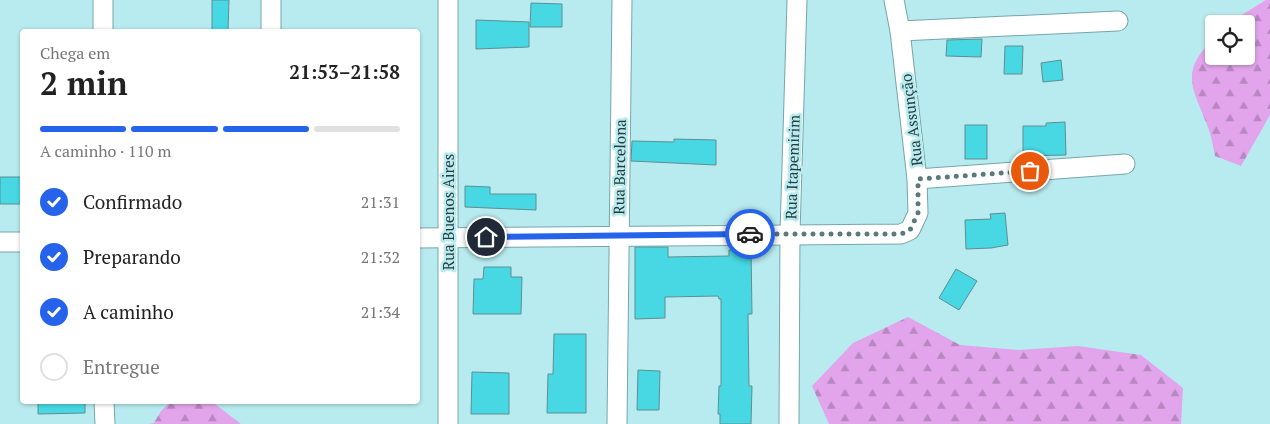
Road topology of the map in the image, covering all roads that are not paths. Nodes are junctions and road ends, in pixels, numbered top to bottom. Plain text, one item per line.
1 (103, 0) edge
2 (271, 0) edge
3 (448, 0) edge
4 (622, 0) edge
5 (797, 0) edge
6 (894, 0) edge
7 (1118, 21) dead end
8 (103, 29) edge
9 (271, 29) edge
10 (900, 31) junction
11 (1124, 164) dead end
12 (918, 179) junction
13 (790, 233) junction
14 (618, 236) junction
15 (420, 238) edge
16 (448, 238) junction
17 (0, 242) edge
18 (20, 242) edge
19 (104, 404) edge
20 (104, 424) edge
21 (448, 424) edge
22 (618, 424) edge
23 (789, 424) edge

1 - 8 street
2 - 9 street
3 - 16 street, Rua Buenos Aires
4 - 14 street, Rua Barcelona
5 - 13 street, Rua Itapemirim
6 - 10 street, Rua Assunção
7 - 10 street
10 - 12 street, Rua Assunção
11 - 12 street
12 - 13 street, Rua Assunção
13 - 14 street
13 - 23 street, Rua Itapemirim
14 - 16 street
14 - 22 street, Rua Barcelona
15 - 16 street
16 - 21 street, Rua Buenos Aires
17 - 18 street
19 - 20 street

